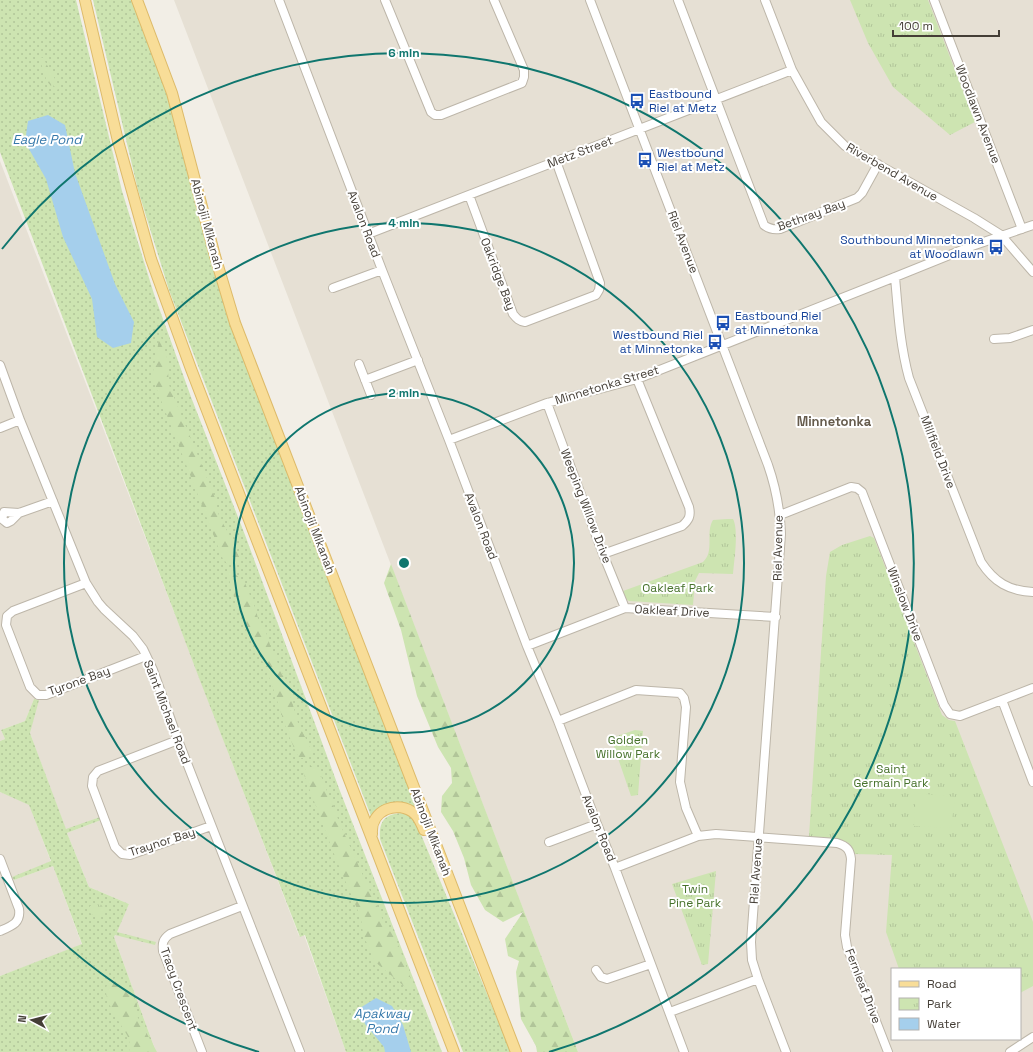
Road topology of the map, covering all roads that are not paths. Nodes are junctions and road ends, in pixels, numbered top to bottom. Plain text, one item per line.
1 (84, 0) edge
2 (137, 0) edge
3 (279, 0) edge
4 (385, 0) edge
5 (494, 0) edge
6 (590, 0) edge
7 (678, 0) edge
8 (765, 0) edge
9 (934, 0) edge
10 (792, 70) junction
11 (716, 100) junction
12 (640, 129) junction
13 (556, 161) junction
14 (878, 164) junction
15 (469, 195) junction
16 (1033, 225) edge
17 (1022, 229) junction
18 (368, 234) junction
19 (1001, 235) junction
20 (382, 270) junction
21 (1033, 272) edge
22 (895, 277) junction
23 (333, 288) dead end
24 (1033, 330) edge
25 (994, 338) dead end
26 (722, 345) junction
27 (418, 360) junction
28 (359, 364) dead end
29 (0, 365) edge
30 (637, 379) junction
31 (365, 380) junction
32 (371, 395) dead end
33 (547, 403) junction
34 (20, 420) junction
35 (0, 428) edge
36 (449, 440) junction
37 (53, 501) junction
38 (18, 513) dead end
39 (780, 515) junction
40 (603, 554) junction
41 (86, 583) junction
42 (1033, 592) edge
43 (625, 608) junction
44 (776, 617) junction
45 (527, 646) junction
46 (146, 656) junction
47 (1033, 688) edge
48 (1002, 700) junction
49 (558, 721) junction
50 (178, 740) junction
51 (1033, 782) edge
52 (597, 824) junction
53 (211, 826) junction
54 (698, 836) junction
55 (759, 837) junction
56 (372, 839) junction
57 (549, 842) dead end
58 (0, 859) edge
59 (615, 868) junction
60 (242, 906) junction
61 (464, 920) junction
62 (0, 931) edge
63 (650, 964) junction
64 (596, 970) dead end
65 (758, 979) junction
66 (670, 1012) junction
67 (1033, 1037) edge
68 (202, 1052) edge
69 (300, 1052) edge
70 (454, 1052) edge
71 (516, 1052) edge
72 (684, 1052) edge
73 (786, 1052) edge
74 (888, 1052) edge
75 (1010, 1052) edge

1 - 56 main road
2 - 61 main road, Abinojii Mikanah
3 - 18 street, Avalon Road
4 - 5 street
6 - 12 street, Riel Avenue
7 - 11 street
8 - 10 street, Riverbend Avenue
9 - 17 street, Woodlawn Avenue
10 - 11 street, Metz Street
10 - 14 street, Riverbend Avenue
11 - 12 street, Metz Street
11 - 14 street, Bethray Bay
12 - 13 street, Metz Street
12 - 26 street, Riel Avenue
13 - 15 street, Metz Street
13 - 15 street, Oakridge Bay
14 - 19 street, Riverbend Avenue
15 - 18 street, Metz Street
16 - 17 street, Minnetonka Street
17 - 19 street, Minnetonka Street
18 - 20 street, Avalon Road
19 - 21 street
19 - 22 street, Minnetonka Street
20 - 23 street
20 - 27 street, Avalon Road
22 - 26 street, Minnetonka Street
22 - 42 street, Millfield Drive
24 - 25 street
26 - 30 street, Minnetonka Street
26 - 39 street, Riel Avenue
27 - 31 street
27 - 36 street, Avalon Road
28 - 31 street
29 - 34 street, Saint Michael Road
30 - 33 street, Minnetonka Street
30 - 40 street
31 - 32 street
33 - 36 street, Minnetonka Street
33 - 40 street, Weeping Willow Drive
34 - 35 street
34 - 37 street, Saint Michael Road
36 - 45 street, Avalon Road
37 - 38 street
37 - 41 street, Saint Michael Road
39 - 44 street, Riel Avenue
39 - 48 street, Winslow Drive
40 - 43 street, Weeping Willow Drive
41 - 46 street, Saint Michael Road
41 - 46 street, Tyrone Bay
43 - 44 street, Oakleaf Drive
43 - 45 street, Oakleaf Drive
44 - 55 street, Riel Avenue
45 - 49 street, Avalon Road
46 - 50 street, Saint Michael Road
47 - 48 street, Winslow Drive
48 - 51 street
49 - 52 street, Avalon Road
49 - 54 street
50 - 53 street, Saint Michael Road
50 - 53 street, Traynor Bay
52 - 57 street
52 - 59 street, Avalon Road
53 - 60 street, Saint Michael Road
54 - 55 street, Fernleaf Drive
54 - 59 street, Fernleaf Drive
55 - 65 street, Riel Avenue
55 - 74 street, Fernleaf Drive
56 - 61 main road
56 - 70 main road
58 - 62 street
59 - 63 street, Avalon Road
60 - 68 street, Tracy Crescent
60 - 69 street, Saint Michael Road
61 - 71 main road, Abinojii Mikanah
63 - 64 street
63 - 66 street, Avalon Road
65 - 66 street
65 - 73 street, Riel Avenue
66 - 72 street, Avalon Road
67 - 75 street

